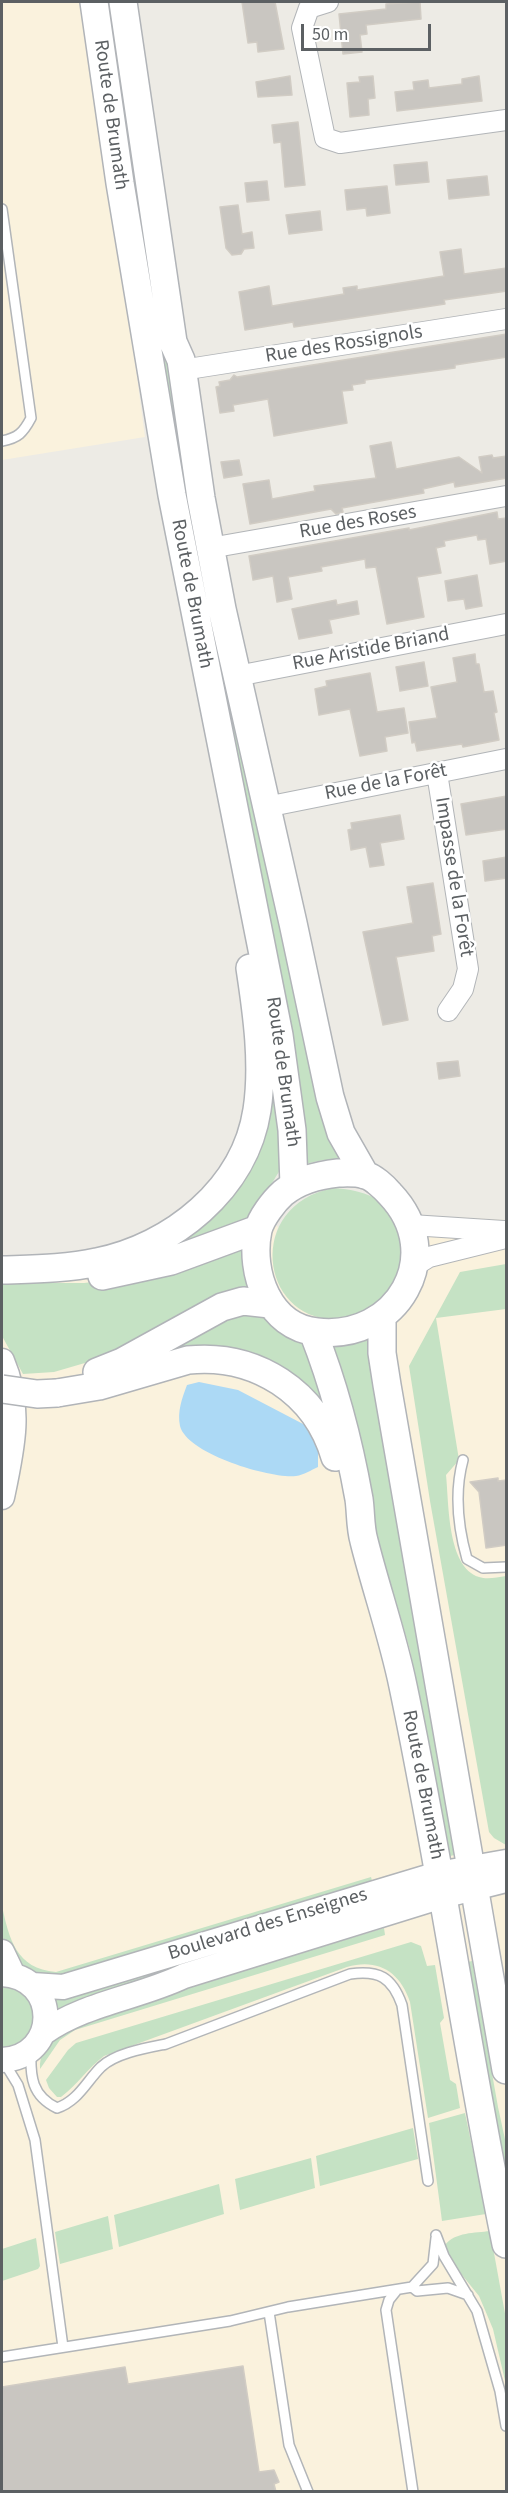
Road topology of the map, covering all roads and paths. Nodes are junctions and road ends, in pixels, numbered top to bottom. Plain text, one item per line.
1 (94, 2) edge
2 (328, 2) edge
3 (126, 14) edge
4 (507, 120) edge
5 (2, 208) edge
6 (507, 320) edge
7 (182, 365) junction
8 (2, 441) edge
9 (507, 496) edge
10 (210, 548) junction
11 (507, 624) edge
12 (237, 676) junction
13 (219, 734) junction
14 (507, 759) edge
15 (437, 773) junction
16 (266, 807) junction
17 (448, 1011) dead end
18 (365, 1175) junction
19 (294, 1185) junction
20 (411, 1225) junction
21 (258, 1229) junction
22 (507, 1232) edge
23 (507, 1238) edge
24 (413, 1267) junction
25 (2, 1270) edge
26 (2, 1276) edge
27 (270, 1304) junction
28 (382, 1317) junction
29 (313, 1332) junction
30 (2, 1361) edge
31 (2, 1388) edge
32 (56, 1389) junction
33 (463, 1460) dead end
34 (2, 1497) edge
35 (363, 1538) junction
36 (507, 1567) edge
37 (507, 1862) edge
38 (472, 1878) junction
39 (507, 1880) edge
40 (440, 1885) junction
41 (2, 1952) edge
42 (15, 1978) edge
43 (37, 2041) junction
44 (2, 2060) edge
45 (507, 2070) edge
46 (428, 2181) dead end
47 (507, 2244) edge
48 (412, 2287) junction
49 (397, 2290) junction
50 (468, 2295) junction
51 (269, 2312) junction
52 (63, 2347) junction
53 (2, 2357) edge
54 (507, 2426) edge
55 (308, 2492) edge
56 (413, 2492) edge

1 - 13 main road, Route de Brumath
2 - 4 street
3 - 7 main road, Route de Brumath
5 - 8 lane
6 - 7 street, Rue des Rossignols
7 - 10 main road, Route de Brumath
9 - 10 street, Rue des Roses
10 - 12 main road, Route de Brumath
11 - 12 street, Rue Aristide Briand
12 - 16 main road, Route de Brumath
13 - 19 main road, Route de Brumath
13 - 25 main road
14 - 15 street, Rue de la Forêt
15 - 16 street, Rue de la Forêt
15 - 17 street, Impasse de la Forêt
16 - 18 main road, Route de Brumath
18 - 19 main road
18 - 20 main road
19 - 21 main road
20 - 22 street
20 - 24 main road
21 - 26 main road
21 - 27 main road
23 - 24 street
24 - 28 main road
27 - 29 main road
27 - 32 main road
28 - 29 main road
28 - 38 main road, Route de Brumath
29 - 35 main road, Route de Brumath
30 - 34 street
31 - 32 main road, bridge
32 - 35 main road
33 - 36 lane
35 - 40 main road, Route de Brumath
37 - 38 street, Boulevard des Enseignes
38 - 39 street, Boulevard des Enseignes
38 - 40 street, Boulevard des Enseignes
38 - 45 main road, Route de Brumath
40 - 42 street, Boulevard des Enseignes
40 - 43 street, Boulevard des Enseignes
40 - 47 main road, Route de Brumath
41 - 42 street
42 - 43 street
43 - 44 street, Boulevard des Enseignes
43 - 46 lane
44 - 52 lane
48 - 49 lane
48 - 50 lane
48 - 50 lane
49 - 51 lane
49 - 56 lane
50 - 54 lane
51 - 52 lane
51 - 55 lane
52 - 53 lane

